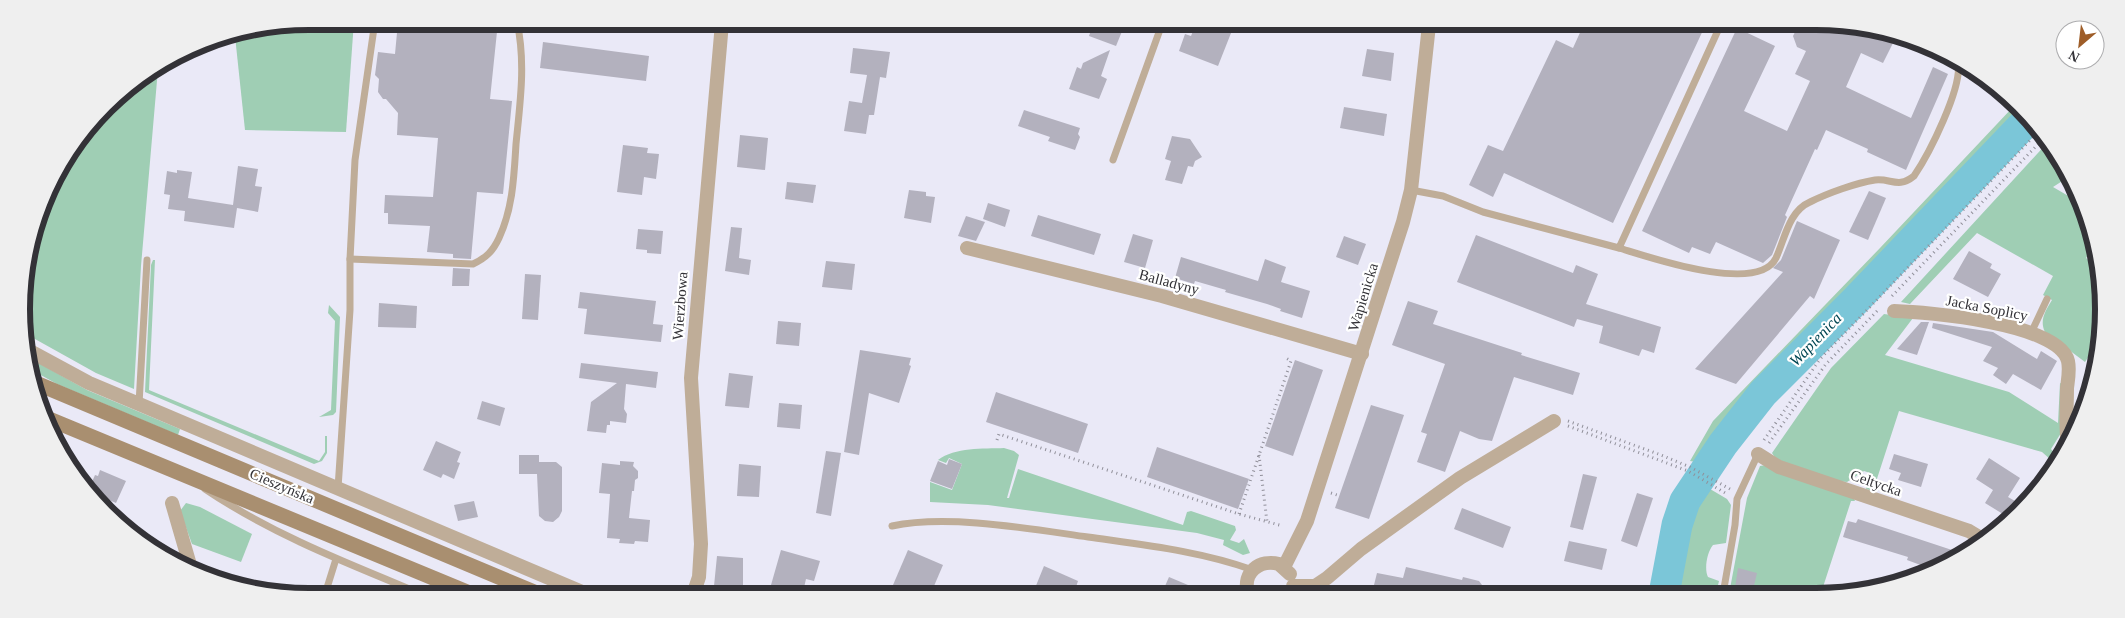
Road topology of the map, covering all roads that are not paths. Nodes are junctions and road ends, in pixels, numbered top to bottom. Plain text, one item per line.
1 (374, 30) edge
2 (519, 30) edge
3 (721, 30) edge
4 (1160, 30) edge
5 (1428, 30) edge
6 (1718, 30) edge
7 (1959, 69) edge
8 (1113, 160) dead end
9 (1411, 190) junction
10 (967, 248) dead end
11 (1619, 248) junction
12 (350, 259) junction
13 (146, 260) dead end
14 (2047, 299) dead end
15 (1887, 307) road end
16 (2031, 333) junction
17 (33, 353) edge
18 (1362, 354) junction
19 (41, 385) edge
20 (139, 404) junction
21 (53, 421) edge
22 (1554, 421) road end
23 (2067, 431) edge
24 (1758, 454) joint
25 (179, 472) junction
26 (338, 488) junction
27 (172, 502) dead end
28 (892, 526) dead end
29 (1978, 536) edge
30 (336, 559) junction
31 (189, 560) edge
32 (1284, 568) junction
33 (1252, 570) junction
34 (327, 588) edge
35 (407, 588) edge
36 (457, 588) edge
37 (524, 588) edge
38 (573, 588) edge
39 (695, 588) edge
40 (1244, 588) edge
41 (1293, 588) edge
42 (1304, 588) edge
43 (1724, 588) edge

1 - 12 lane, Cieszyńska
2 - 12 lane
3 - 39 street, Wierzbowa
4 - 8 lane
5 - 9 street, Wapienicka
6 - 11 lane
7 - 11 lane
9 - 11 lane
9 - 18 street, Wapienicka
10 - 18 street, Balladyny
12 - 26 lane, Cieszyńska
13 - 20 lane
14 - 16 lane
15 - 16 street, Jacka Soplicy
16 - 23 street, Jacka Soplicy
17 - 20 street
18 - 32 street, Wapienicka
19 - 37 main road, Cieszyńska
20 - 26 street
21 - 25 main road, Cieszyńska
22 - 42 street
24 - 29 street, Celtycka
24 - 43 lane
25 - 30 lane
25 - 36 main road, Cieszyńska
26 - 38 street
27 - 31 street
28 - 33 lane
30 - 34 lane
30 - 35 lane
32 - 33 street
32 - 41 street
33 - 40 street

